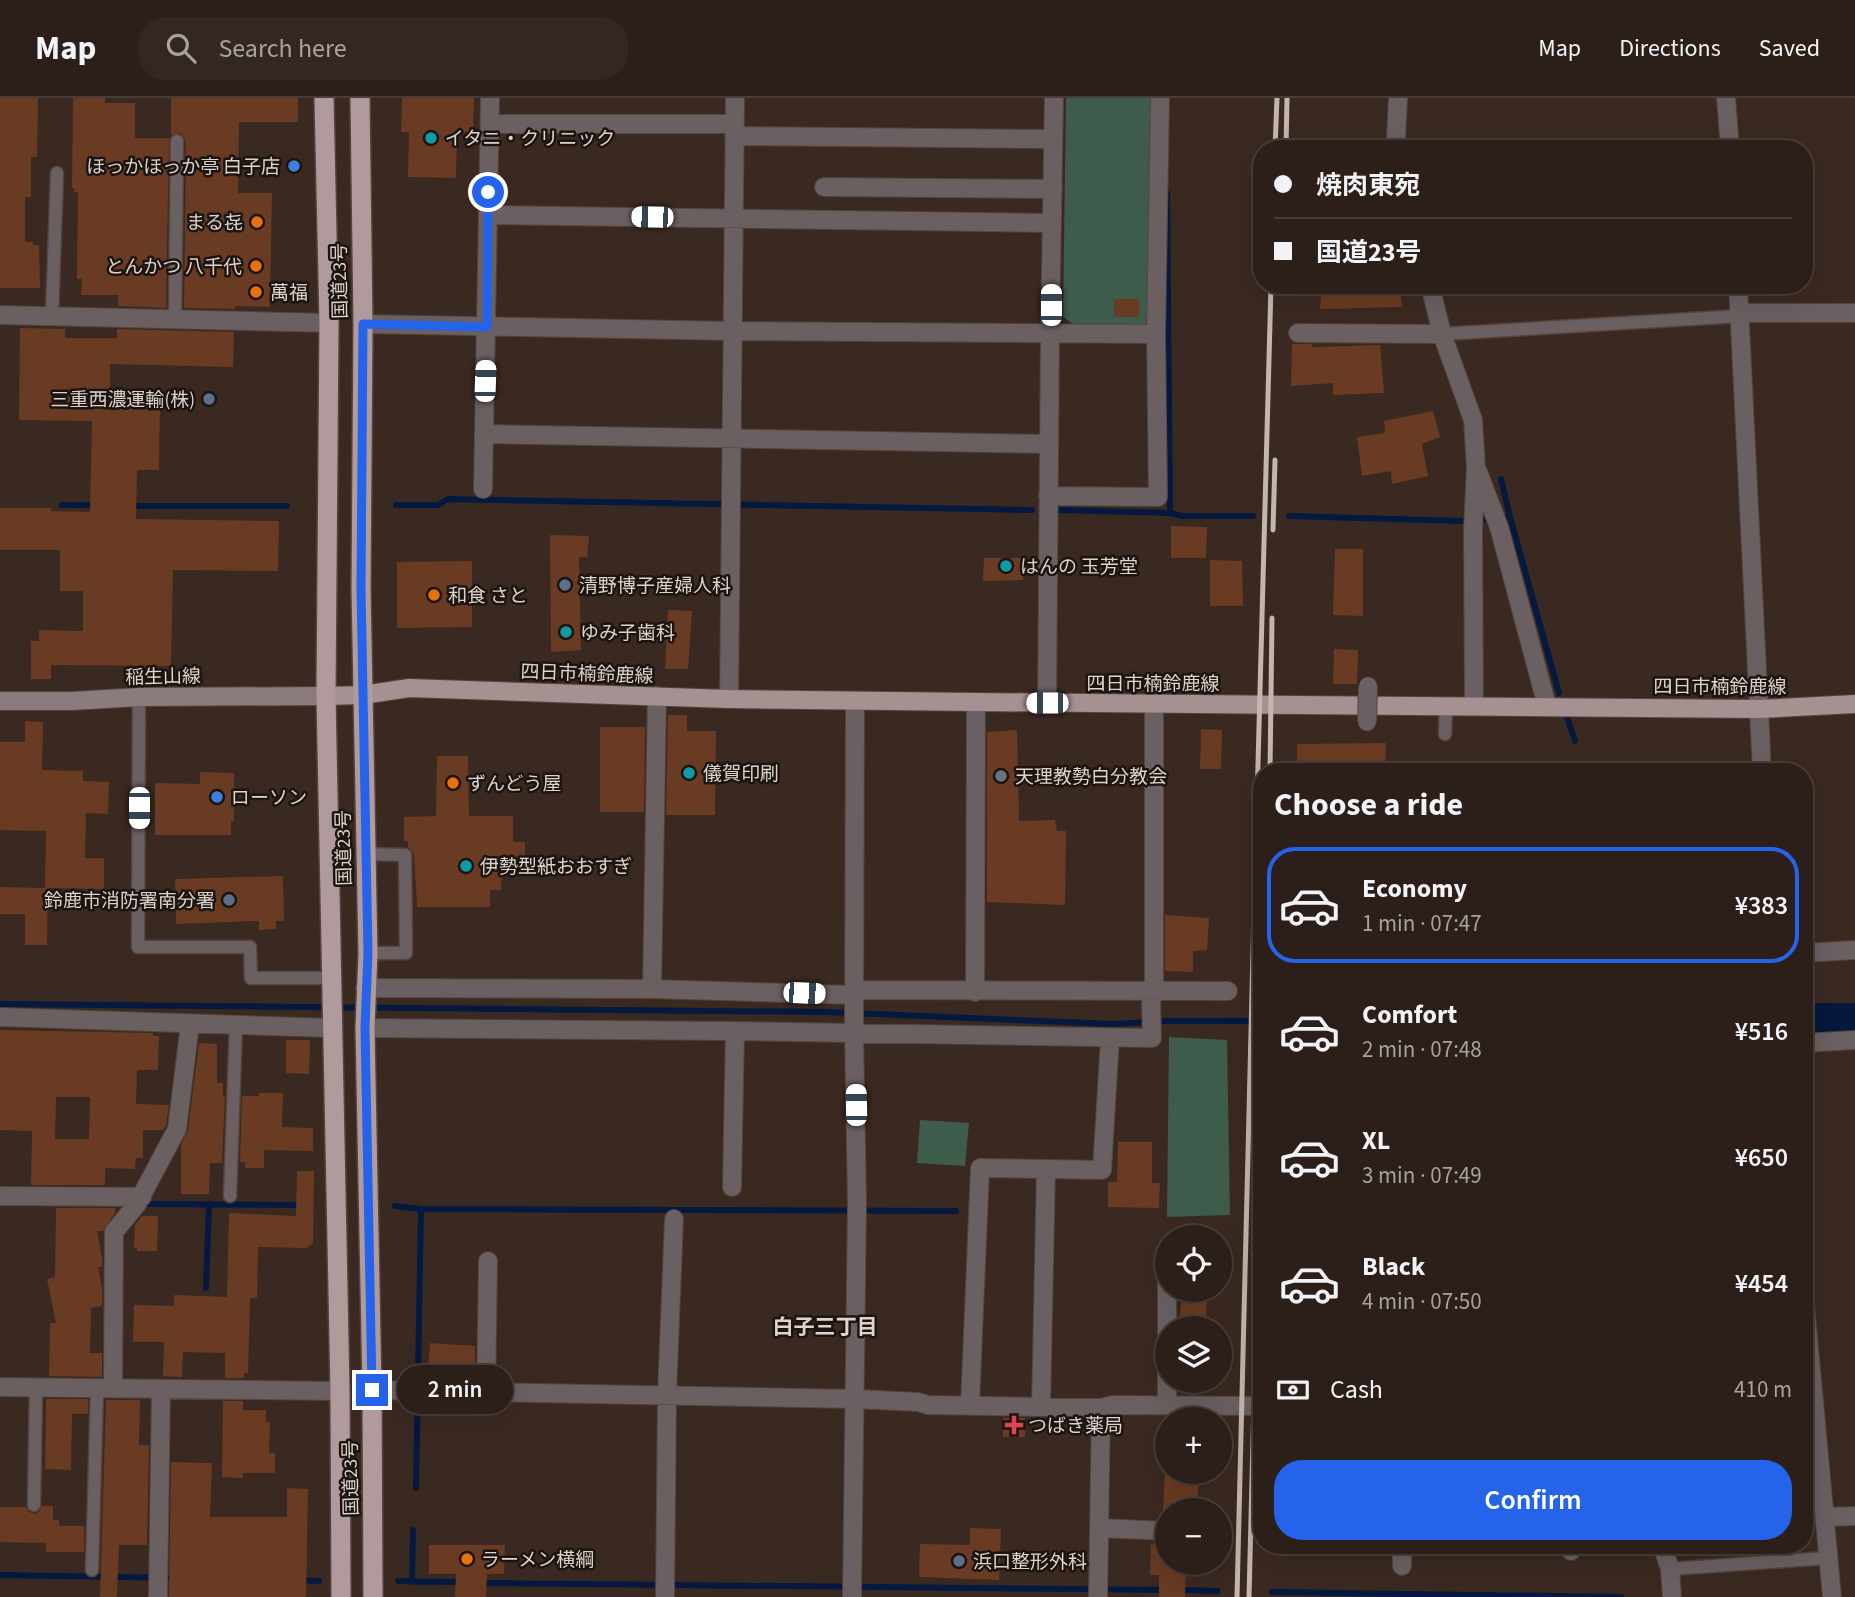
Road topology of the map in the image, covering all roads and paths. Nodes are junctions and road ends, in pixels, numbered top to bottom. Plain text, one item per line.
1 (324, 98) edge
2 (360, 98) edge
3 (490, 98) edge
4 (734, 98) edge
5 (1054, 98) edge
6 (1160, 98) edge
7 (1398, 98) edge
8 (1726, 98) edge
9 (490, 124) junction
10 (734, 130) junction
11 (1053, 139) junction
12 (1396, 140) edge
13 (1729, 140) edge
14 (177, 141) dead end
15 (57, 173) dead end
16 (824, 187) dead end
17 (1053, 189) junction
18 (488, 215) junction
19 (734, 218) junction
20 (1052, 223) junction
21 (1432, 294) edge
22 (1739, 294) edge
23 (1855, 313) edge
24 (1740, 314) junction
25 (0, 315) edge
26 (52, 315) junction
27 (175, 318) junction
28 (328, 323) junction
29 (363, 324) junction
30 (487, 327) junction
31 (733, 331) junction
32 (1050, 332) junction
33 (1298, 333) dead end
34 (1156, 334) junction
35 (1442, 334) junction
36 (484, 434) junction
37 (732, 439) junction
38 (1048, 444) junction
39 (1476, 468) junction
40 (483, 489) dead end
41 (1048, 497) junction
42 (1368, 686) dead end
43 (363, 695) junction
44 (326, 696) junction
45 (657, 696) junction
46 (139, 697) junction
47 (729, 699) junction
48 (0, 701) edge
49 (855, 701) junction
50 (975, 702) junction
51 (1047, 703) junction
52 (1154, 703) junction
53 (1855, 704) edge
54 (1446, 705) junction
55 (1474, 706) junction
56 (1547, 706) junction
57 (1759, 709) junction
58 (1367, 722) dead end
59 (1445, 734) dead end
60 (1762, 763) edge
61 (366, 854) junction
62 (1855, 950) edge
63 (1813, 952) edge
64 (368, 953) junction
65 (332, 985) junction
66 (365, 988) junction
67 (652, 989) junction
68 (1228, 991) dead end
69 (975, 992) junction
70 (854, 995) junction
71 (1153, 996) junction
72 (0, 1017) edge
73 (332, 1023) junction
74 (365, 1023) junction
75 (190, 1024) junction
76 (236, 1024) junction
77 (735, 1031) junction
78 (855, 1032) junction
79 (1110, 1038) junction
80 (1855, 1040) edge
81 (1813, 1042) edge
82 (1046, 1169) junction
83 (732, 1187) dead end
84 (0, 1196) edge
85 (230, 1196) dead end
86 (142, 1197) junction
87 (674, 1219) dead end
88 (488, 1261) dead end
89 (1167, 1302) edge
90 (0, 1387) edge
91 (36, 1387) junction
92 (105, 1388) junction
93 (161, 1389) junction
94 (372, 1390) junction
95 (1813, 1390) edge
96 (340, 1391) junction
97 (486, 1393) junction
98 (667, 1395) junction
99 (856, 1399) junction
100 (970, 1405) junction
101 (1167, 1405) junction
102 (1041, 1406) junction
103 (1253, 1406) edge
104 (1101, 1408) junction
105 (34, 1505) dead end
106 (1855, 1516) edge
107 (1825, 1517) junction
108 (1100, 1528) junction
109 (1155, 1530) edge
110 (1402, 1554) edge
111 (1665, 1554) edge
112 (1827, 1558) junction
113 (1402, 1566) dead end
114 (1670, 1569) junction
115 (92, 1570) dead end
116 (158, 1584) edge
117 (665, 1589) edge
118 (1098, 1590) edge
119 (852, 1591) edge
120 (341, 1597) edge
121 (373, 1597) edge
122 (1672, 1597) edge
123 (1832, 1597) edge

1 - 28 highway, 国道23号
2 - 29 highway, 国道23号
3 - 9 street
4 - 10 street
5 - 11 street
6 - 34 street
7 - 12 street
8 - 13 street
9 - 10 street
9 - 18 street
10 - 11 street
10 - 19 street
11 - 17 street
14 - 27 lane
15 - 26 lane
16 - 17 street
17 - 20 street
18 - 19 street
18 - 30 street
19 - 20 street
19 - 31 street
20 - 32 street
21 - 35 street
22 - 24 street
23 - 24 street
24 - 35 lane
24 - 57 street
25 - 26 street
26 - 27 street
27 - 28 street
28 - 44 highway, 国道23号
29 - 30 street
29 - 43 highway, 国道23号
30 - 31 street
30 - 36 street
31 - 32 street
31 - 37 street
32 - 34 street
32 - 38 street
33 - 35 street
34 - 41 street
35 - 39 street
36 - 37 street
36 - 40 street
37 - 38 street
37 - 47 street
38 - 41 street
39 - 55 street
39 - 56 street
41 - 51 street
42 - 58 street, bridge
43 - 44 main road, 四日市楠鈴鹿線
43 - 45 main road, 四日市楠鈴鹿線
43 - 61 highway, 国道23号
44 - 46 main road, 稲生山線
44 - 65 highway, 国道23号
45 - 47 main road, 四日市楠鈴鹿線
45 - 67 street
46 - 48 main road, 稲生山線
46 - 65 lane
47 - 49 main road, 四日市楠鈴鹿線
49 - 50 main road, 四日市楠鈴鹿線
49 - 70 street
50 - 51 main road, 四日市楠鈴鹿線
50 - 69 street
51 - 52 main road, 四日市楠鈴鹿線
52 - 54 main road, 四日市楠鈴鹿線
52 - 71 street
53 - 57 main road, 四日市楠鈴鹿線
54 - 55 main road, 四日市楠鈴鹿線
54 - 59 lane
55 - 56 main road, 四日市楠鈴鹿線
56 - 57 main road, 四日市楠鈴鹿線
57 - 60 street
61 - 64 highway, 国道23号
61 - 64 lane
62 - 63 street
64 - 66 highway, 国道23号
65 - 73 highway, 国道23号
66 - 67 street
66 - 74 highway, 国道23号
67 - 70 street
68 - 71 street
69 - 70 street
69 - 71 street
70 - 78 street
71 - 79 street
72 - 75 street
73 - 76 street
73 - 96 highway, 国道23号
74 - 77 street
74 - 94 highway, 国道23号
75 - 76 street
75 - 86 street
76 - 85 lane
77 - 78 street
77 - 83 street
78 - 79 street
78 - 99 street
79 - 82 street
80 - 81 street
82 - 100 street
82 - 102 street
84 - 86 street
86 - 92 street
87 - 98 street
88 - 97 street
89 - 101 street
90 - 91 street
91 - 92 street
91 - 105 lane
92 - 93 street
92 - 115 lane
93 - 96 street
93 - 116 street
94 - 97 street
94 - 121 highway, 国道23号
95 - 107 street
96 - 120 highway, 国道23号
97 - 98 street
98 - 99 street
98 - 117 street
99 - 100 street
99 - 119 street
100 - 102 street
101 - 103 street
101 - 104 street
102 - 104 street
104 - 108 street
106 - 107 street
107 - 112 street
108 - 109 street
108 - 118 street
110 - 113 street
111 - 114 street
112 - 114 lane
112 - 123 street
114 - 122 street

